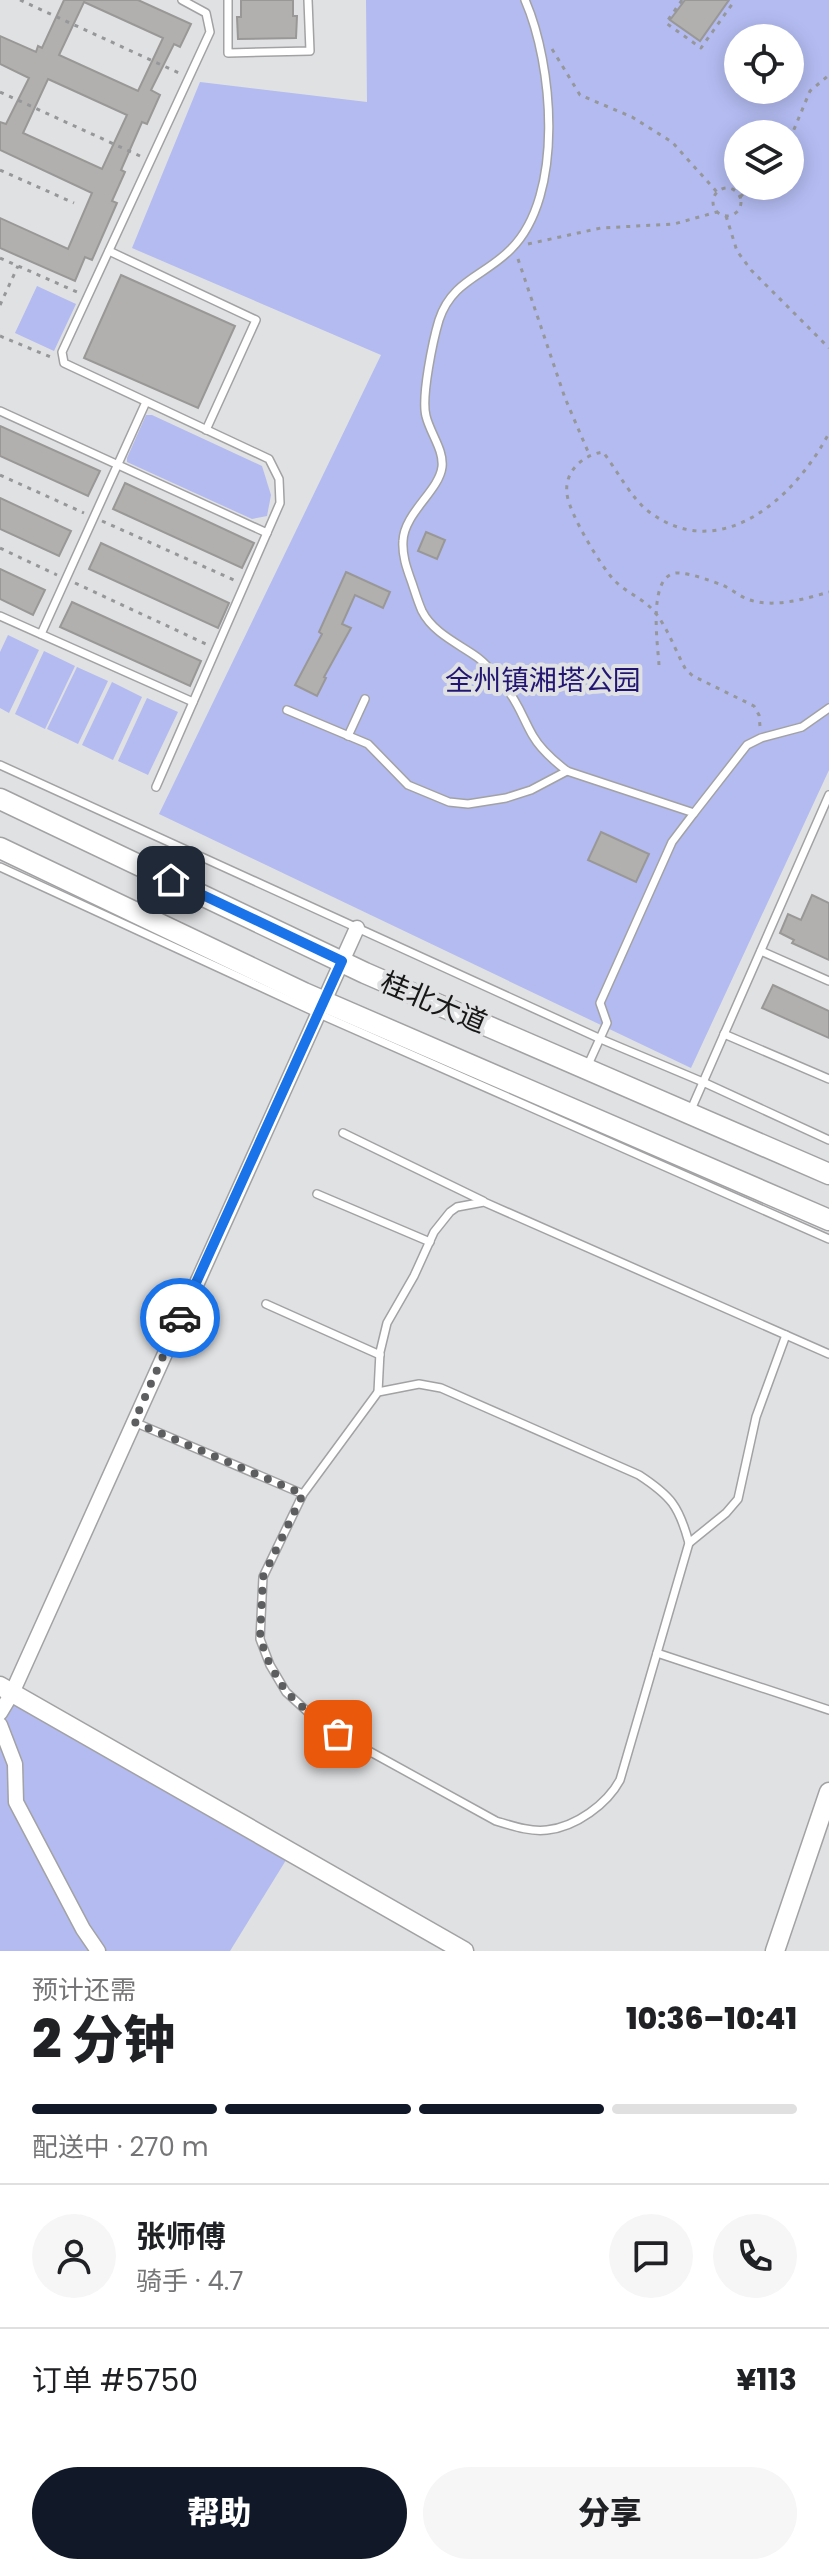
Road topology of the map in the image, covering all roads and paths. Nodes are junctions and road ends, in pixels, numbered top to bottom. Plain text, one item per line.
1 (20, 0) edge
2 (182, 0) edge
3 (228, 0) edge
4 (308, 0) edge
5 (525, 0) edge
6 (682, 0) edge
7 (735, 0) edge
8 (551, 46) dead end
9 (829, 75) edge
10 (190, 78) junction
11 (0, 92) edge
12 (798, 120) edge
13 (150, 161) junction
14 (0, 170) edge
15 (724, 190) edge
16 (717, 192) junction
17 (740, 200) edge
18 (74, 203) dead end
19 (717, 212) junction
20 (726, 216) junction
21 (513, 247) junction
22 (109, 251) junction
23 (0, 258) edge
24 (18, 266) junction
25 (88, 296) junction
26 (0, 305) edge
27 (0, 336) edge
28 (829, 348) edge
29 (64, 363) junction
30 (146, 402) junction
31 (0, 411) edge
32 (206, 430) junction
33 (829, 433) edge
34 (589, 454) junction
35 (118, 465) junction
36 (0, 475) edge
37 (94, 517) junction
38 (267, 533) junction
39 (0, 548) edge
40 (66, 579) junction
41 (245, 585) junction
42 (829, 592) edge
43 (656, 613) junction
44 (0, 616) edge
45 (41, 634) junction
46 (217, 649) junction
47 (659, 665) dead end
48 (365, 699) dead end
49 (193, 702) junction
50 (829, 708) edge
51 (287, 710) dead end
52 (348, 736) junction
53 (761, 738) junction
54 (0, 765) edge
55 (567, 771) junction
56 (156, 787) dead end
57 (829, 795) edge
58 (0, 799) edge
59 (694, 813) junction
60 (0, 848) edge
61 (0, 867) edge
62 (357, 928) junction
63 (761, 951) junction
64 (342, 961) junction
65 (829, 981) edge
66 (320, 1007) junction
67 (724, 1034) junction
68 (600, 1038) junction
69 (586, 1068) junction
70 (829, 1079) edge
71 (703, 1082) junction
72 (689, 1113) junction
73 (343, 1133) dead end
74 (829, 1140) edge
75 (829, 1174) edge
76 (317, 1194) dead end
77 (484, 1202) junction
78 (829, 1220) edge
79 (829, 1239) edge
80 (430, 1242) junction
81 (266, 1304) dead end
82 (786, 1335) junction
83 (829, 1354) edge
84 (380, 1355) junction
85 (378, 1392) junction
86 (134, 1422) junction
87 (303, 1494) junction
88 (689, 1543) junction
89 (657, 1653) junction
90 (6, 1690) edge
91 (829, 1710) edge
92 (0, 1713) edge
93 (0, 1725) edge
94 (829, 1792) edge
95 (824, 1819) edge
96 (98, 1951) edge
97 (464, 1951) edge
98 (775, 1951) edge

1 - 10 path
2 - 10 lane
3 - 4 lane
5 - 21 lane
6 - 7 path
8 - 16 path
9 - 12 path
10 - 13 lane
11 - 13 path
13 - 22 lane
14 - 18 path
15 - 16 path
16 - 19 path
17 - 20 path
19 - 20 path
19 - 21 path
20 - 28 path
21 - 34 path
21 - 55 lane
22 - 25 lane
22 - 32 lane
23 - 24 path
24 - 25 path
24 - 26 path
25 - 29 lane
27 - 29 path
29 - 30 lane
30 - 32 lane
30 - 35 lane
31 - 35 lane
32 - 38 lane
33 - 34 path
34 - 43 path
35 - 37 lane
35 - 38 lane
36 - 37 path
37 - 40 lane
37 - 41 path
38 - 41 lane
39 - 40 path
40 - 45 lane
40 - 46 path
41 - 46 lane
42 - 43 path
43 - 47 path
43 - 53 path
44 - 45 lane
45 - 49 lane
46 - 49 lane
48 - 52 lane
49 - 56 lane
50 - 53 lane
51 - 52 lane
52 - 55 lane
53 - 59 lane
54 - 62 lane
55 - 59 lane
57 - 63 lane
58 - 64 main road, 桂北大道
59 - 68 lane
60 - 66 main road, 桂北大道
61 - 66 lane
62 - 64 street
62 - 68 lane
63 - 65 lane
63 - 67 lane
64 - 66 street
64 - 69 main road, 桂北大道
66 - 78 main road, 桂北大道
66 - 79 lane
66 - 86 street
67 - 70 lane
67 - 71 lane
68 - 69 lane
68 - 71 lane
69 - 72 main road, 桂北大道
71 - 72 lane
71 - 74 lane
72 - 75 main road, 桂北大道
73 - 77 lane
76 - 80 lane
77 - 80 lane
77 - 82 lane
80 - 84 lane
81 - 84 lane
82 - 83 lane
82 - 88 lane
84 - 85 lane
85 - 87 lane
85 - 88 lane
86 - 87 lane
86 - 90 street
87 - 89 lane
88 - 89 lane
89 - 91 lane
90 - 92 street
90 - 97 main road
93 - 96 street
94 - 95 main road
95 - 98 main road

